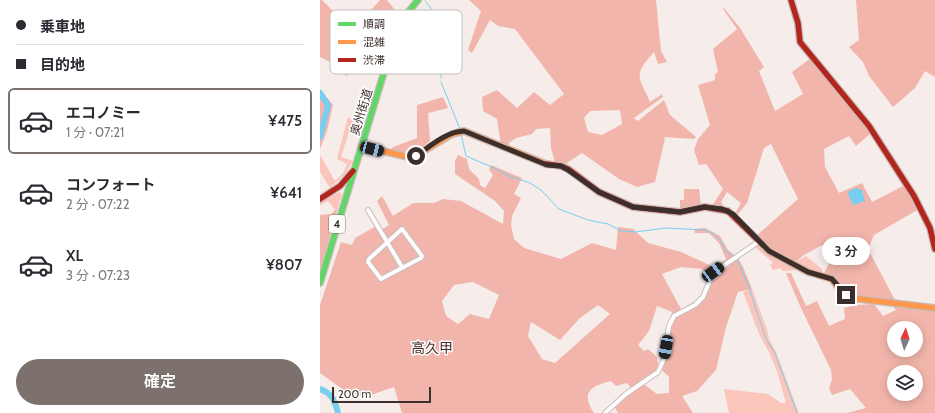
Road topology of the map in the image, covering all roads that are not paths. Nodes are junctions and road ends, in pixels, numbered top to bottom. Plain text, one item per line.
1 (418, 0) edge
2 (791, 0) edge
3 (410, 10) edge
4 (385, 74) edge
5 (362, 146) junction
6 (356, 166) junction
7 (334, 191) junction
8 (345, 198) junction
9 (320, 199) edge
10 (368, 210) dead end
11 (399, 225) dead end
12 (402, 229) junction
13 (758, 242) junction
14 (387, 243) junction
15 (935, 249) edge
16 (402, 267) junction
17 (320, 283) edge
18 (935, 308) edge
19 (605, 413) edge

1 - 3 main road, 奥州街道 / 4
2 - 15 main road
4 - 5 main road, 奥州街道 / 4
5 - 6 main road, 奥州街道 / 4
5 - 13 main road
6 - 7 main road, 奥州街道
6 - 8 main road, 4
7 - 8 main road
7 - 9 main road, 奥州街道
8 - 17 main road, 4
10 - 14 street
11 - 12 street
12 - 14 street
12 - 16 street
13 - 18 main road
13 - 19 street
14 - 16 street
14 - 16 street

